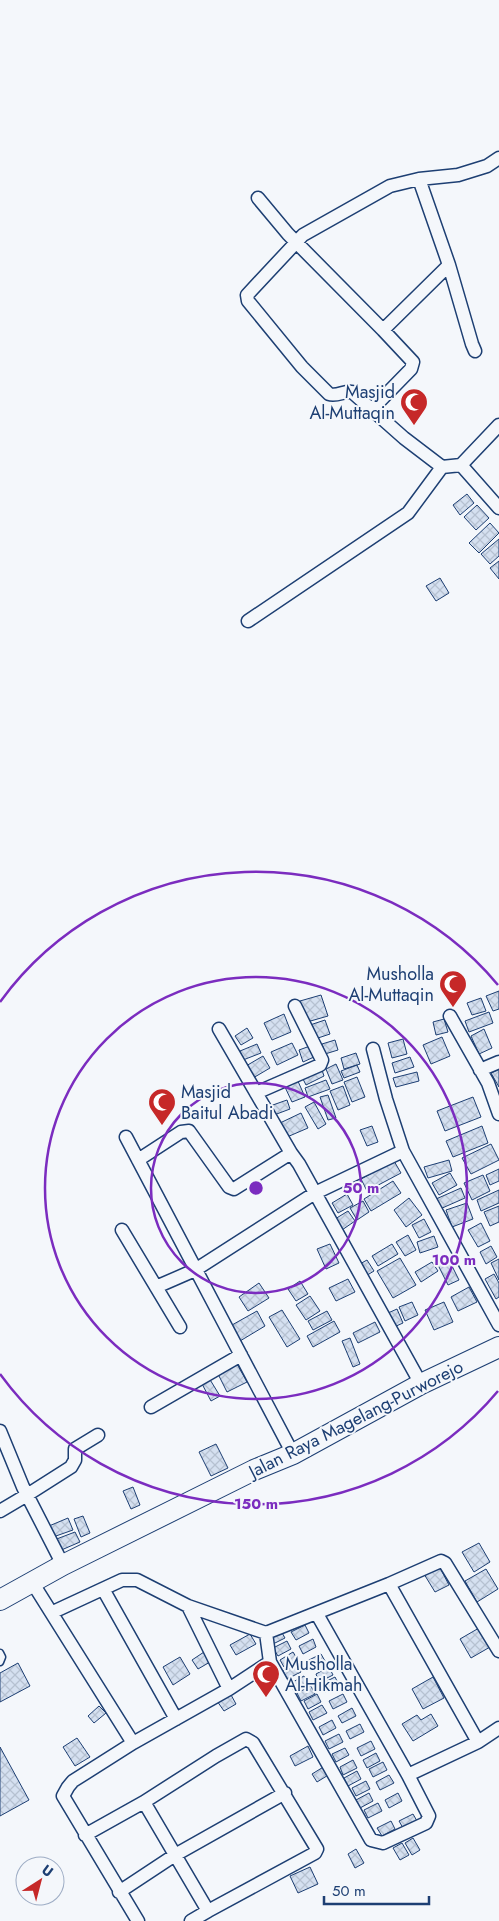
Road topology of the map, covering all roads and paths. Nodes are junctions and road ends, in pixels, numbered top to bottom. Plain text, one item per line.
1 (499, 158) edge
2 (419, 180) junction
3 (258, 198) dead end
4 (296, 241) junction
5 (449, 264) junction
6 (383, 330) junction
7 (475, 350) dead end
8 (372, 410) junction
9 (499, 425) edge
10 (461, 465) junction
11 (442, 467) junction
12 (499, 508) edge
13 (248, 621) dead end
14 (295, 1006) dead end
15 (450, 1016) dead end
16 (219, 1029) dead end
17 (373, 1049) dead end
18 (499, 1062) edge
19 (480, 1070) junction
20 (256, 1093) junction
21 (499, 1114) edge
22 (126, 1137) dead end
23 (403, 1151) junction
24 (291, 1154) junction
25 (138, 1160) junction
26 (315, 1193) junction
27 (122, 1230) dead end
28 (196, 1270) junction
29 (156, 1288) junction
30 (499, 1326) edge
31 (180, 1327) dead end
32 (499, 1347) edge
33 (241, 1355) junction
34 (421, 1384) junction
35 (151, 1406) dead end
36 (0, 1431) edge
37 (98, 1435) dead end
38 (293, 1454) junction
39 (27, 1495) junction
40 (0, 1510) edge
41 (63, 1565) junction
42 (32, 1582) junction
43 (389, 1584) junction
44 (103, 1588) junction
45 (0, 1600) edge
46 (188, 1606) junction
47 (52, 1612) junction
48 (317, 1614) junction
49 (266, 1633) junction
50 (499, 1651) edge
51 (0, 1653) edge
52 (0, 1662) edge
53 (270, 1662) junction
54 (229, 1689) junction
55 (176, 1719) junction
56 (499, 1728) edge
57 (478, 1742) junction
58 (133, 1743) junction
59 (408, 1775) junction
60 (285, 1793) junction
61 (144, 1802) junction
62 (85, 1835) junction
63 (175, 1855) junction
64 (119, 1892) junction
65 (208, 1911) junction
66 (138, 1921) edge
67 (191, 1921) edge

1 - 2 street
2 - 4 street
2 - 5 street
3 - 4 street
4 - 6 street
4 - 8 street
5 - 6 street
5 - 7 street
6 - 8 street
8 - 11 street
9 - 10 street
10 - 11 street
10 - 12 street
11 - 13 street
14 - 20 street
15 - 19 street
16 - 20 street
17 - 23 street
18 - 19 street
19 - 21 street
20 - 24 street
22 - 25 street
23 - 26 street
23 - 30 street
24 - 25 street
24 - 26 street
25 - 28 street
26 - 28 street
26 - 34 street
27 - 29 street
28 - 29 street
28 - 33 street
29 - 31 street
32 - 34 main road, Jalan Raya Magelang-Purworejo
33 - 35 street
33 - 38 street
34 - 38 main road, Jalan Raya Magelang-Purworejo
36 - 39 street
37 - 39 street
38 - 41 main road, Jalan Raya Magelang-Purworejo
39 - 40 street
39 - 41 street
41 - 42 main road, Jalan Raya Magelang-Purworejo
42 - 45 main road, Jalan Raya Magelang-Purworejo
42 - 47 street
43 - 48 street
43 - 50 street
43 - 57 street
44 - 46 street
44 - 47 street
44 - 55 street
46 - 49 street
46 - 54 street
47 - 58 street
48 - 49 street
48 - 59 street
49 - 53 street
51 - 52 lane
53 - 54 street
53 - 59 street
54 - 55 street
55 - 58 street
56 - 57 street
57 - 59 street
58 - 62 street
60 - 61 street
60 - 63 street
60 - 65 street
61 - 62 street
61 - 63 street
62 - 64 street
63 - 64 street
63 - 65 street
64 - 66 street
65 - 67 street

